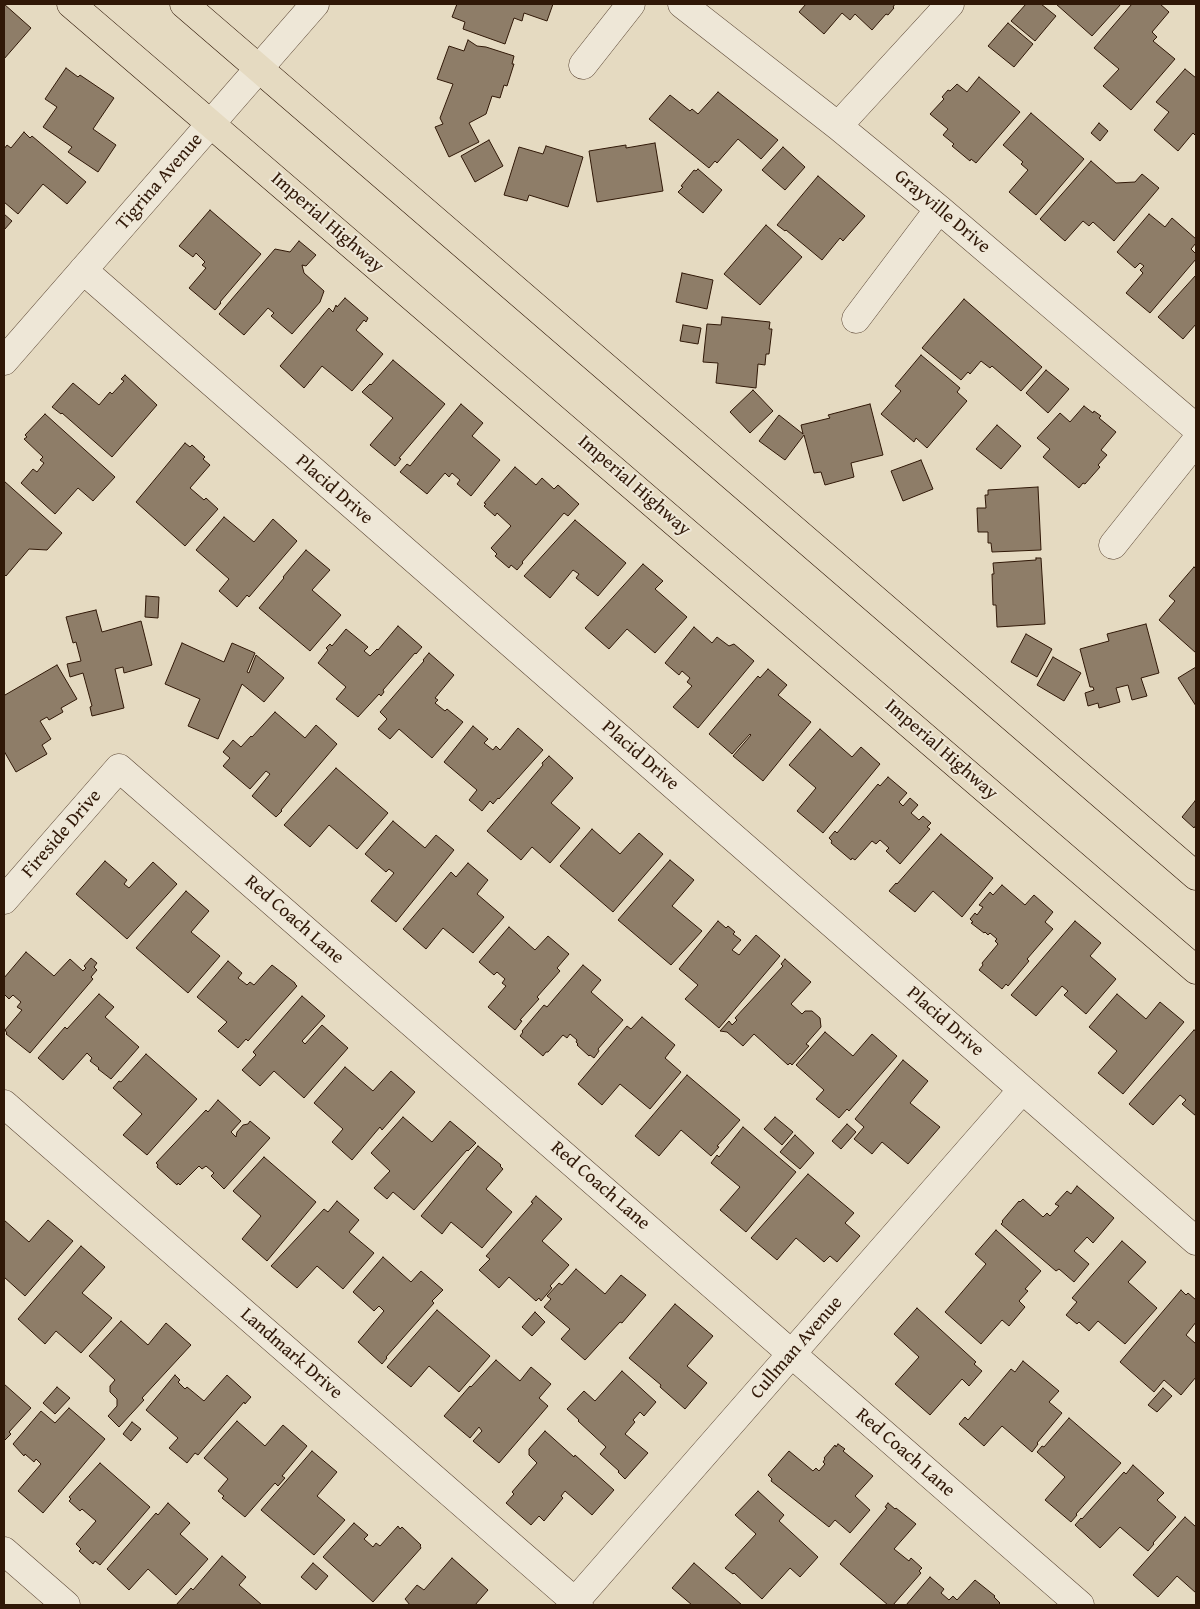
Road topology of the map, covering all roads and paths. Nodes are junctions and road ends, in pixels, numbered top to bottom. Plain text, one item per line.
1 (71, 4) edge
2 (184, 4) edge
3 (315, 4) edge
4 (631, 4) edge
5 (682, 4) edge
6 (950, 4) edge
7 (583, 65) dead end
8 (259, 68) junction
9 (211, 123) junction
10 (838, 126) junction
11 (940, 209) junction
12 (83, 270) junction
13 (856, 319) dead end
14 (4, 361) edge
15 (1196, 428) edge
16 (1196, 441) edge
17 (1113, 544) dead end
18 (119, 768) joint
19 (1196, 876) edge
20 (4, 900) edge
21 (1196, 970) edge
22 (1022, 1090) junction
23 (4, 1104) edge
24 (1196, 1241) edge
25 (792, 1354) junction
26 (4, 1551) edge
27 (576, 1604) edge
28 (66, 1605) edge
29 (1080, 1605) edge

1 - 9 main road, Imperial Highway
2 - 8 main road
3 - 8 street, Tigrina Avenue
4 - 7 street
5 - 10 street, Grayville Drive
6 - 10 street
8 - 9 street, Tigrina Avenue
8 - 19 main road
9 - 12 street, Tigrina Avenue
9 - 21 main road, Imperial Highway
10 - 11 street, Grayville Drive
11 - 13 street
11 - 15 street, Grayville Drive
12 - 14 street, Tigrina Avenue
12 - 22 street, Placid Drive
16 - 17 street
18 - 20 street, Fireside Drive
18 - 25 street, Red Coach Lane
22 - 24 street, Placid Drive
22 - 25 street, Cullman Avenue
23 - 27 street, Landmark Drive
25 - 27 street, Cullman Avenue
25 - 29 street, Red Coach Lane
26 - 28 street

